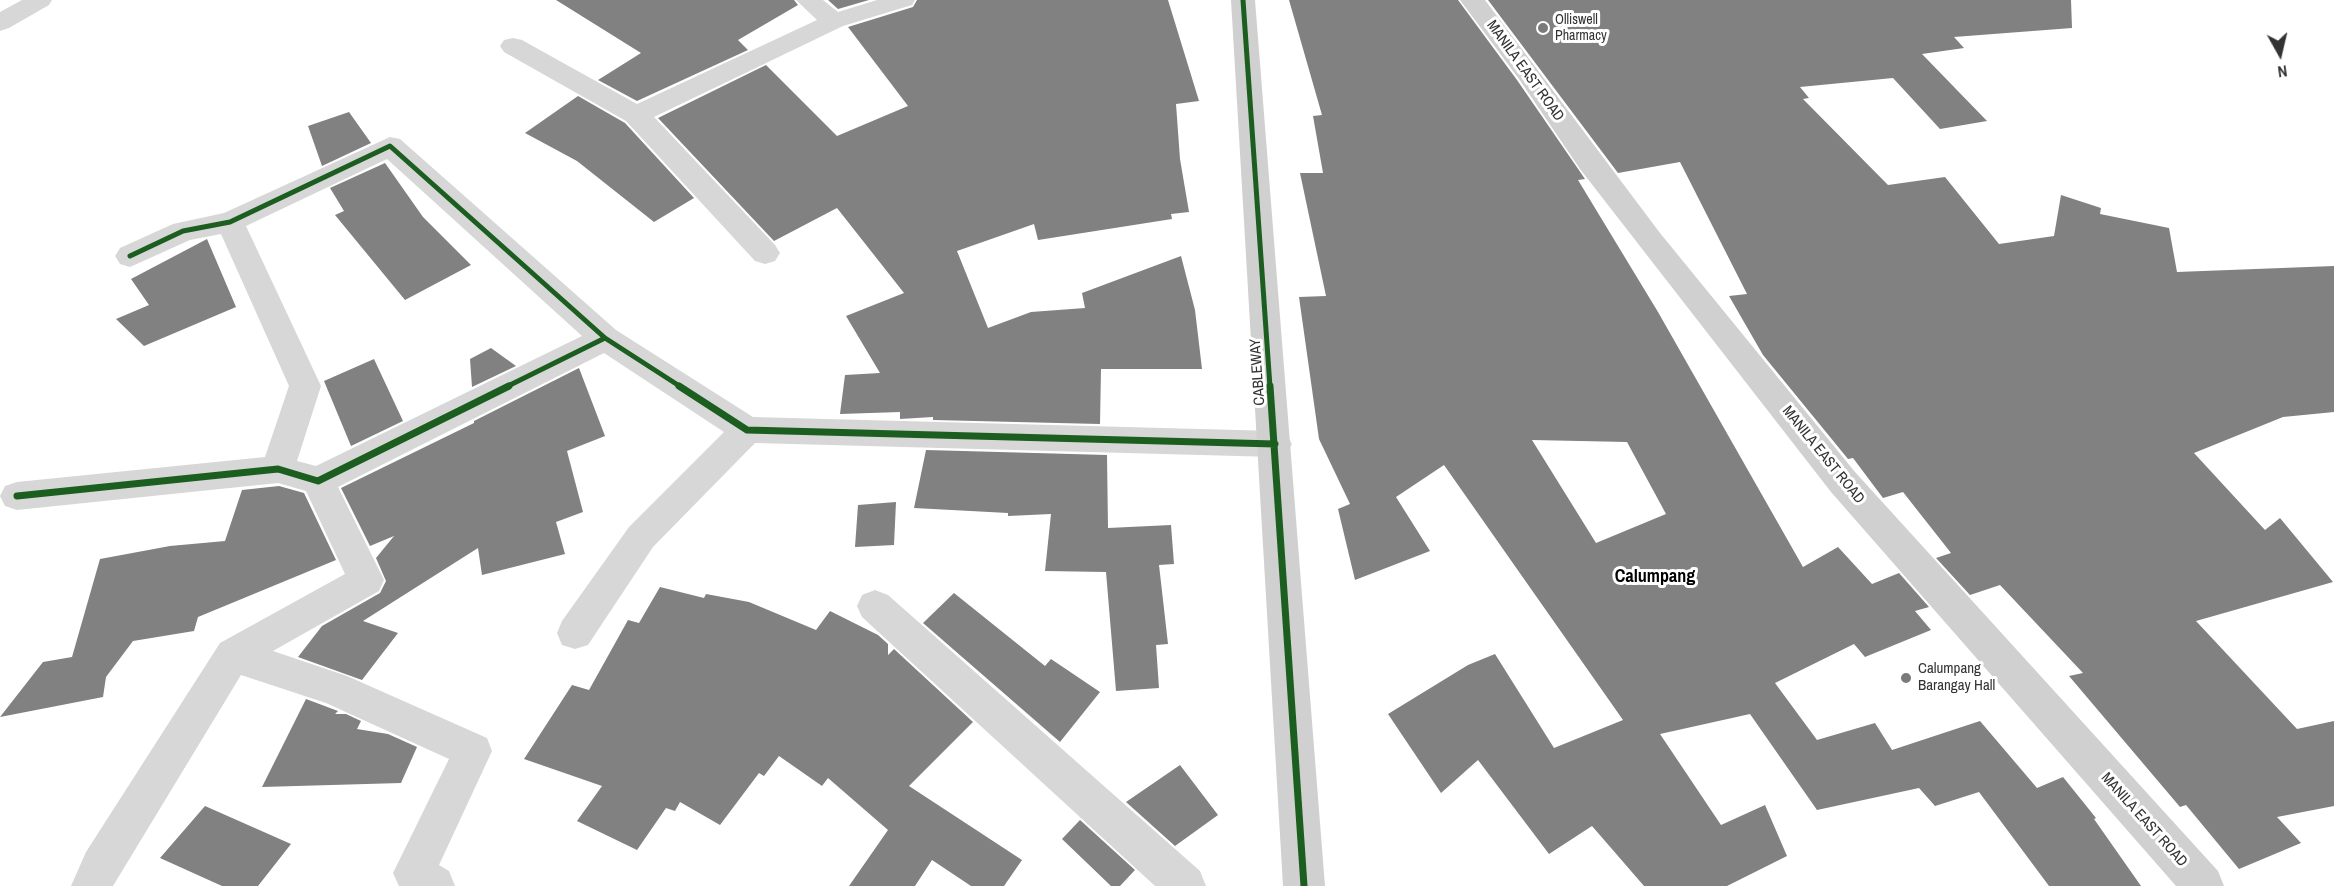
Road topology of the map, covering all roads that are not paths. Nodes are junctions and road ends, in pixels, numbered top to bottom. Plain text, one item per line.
1 (40, 0) edge
2 (808, 0) edge
3 (903, 0) edge
4 (1243, 0) edge
5 (1472, 0) edge
6 (834, 21) junction
7 (0, 23) edge
8 (513, 46) dead end
9 (636, 115) junction
10 (230, 222) junction
11 (765, 253) dead end
12 (130, 256) dead end
13 (605, 338) junction
14 (747, 430) junction
15 (1275, 444) junction
16 (278, 469) junction
17 (318, 481) junction
18 (16, 496) dead end
19 (875, 606) dead end
20 (575, 633) dead end
21 (233, 655) junction
22 (92, 886) edge
23 (434, 886) edge
24 (1185, 886) edge
25 (1304, 886) edge
26 (2203, 886) edge

1 - 7 street
2 - 6 street
3 - 6 street
4 - 15 main road, CABLEWAY
5 - 26 main road, MANILA EAST ROAD
6 - 9 street
8 - 9 street
9 - 11 street
10 - 12 street
10 - 13 street
10 - 16 street
13 - 14 street
13 - 17 street
14 - 15 street
14 - 20 street
15 - 25 main road, CABLEWAY
16 - 17 street
16 - 18 street
17 - 21 street
19 - 24 street
21 - 22 street
21 - 23 street

